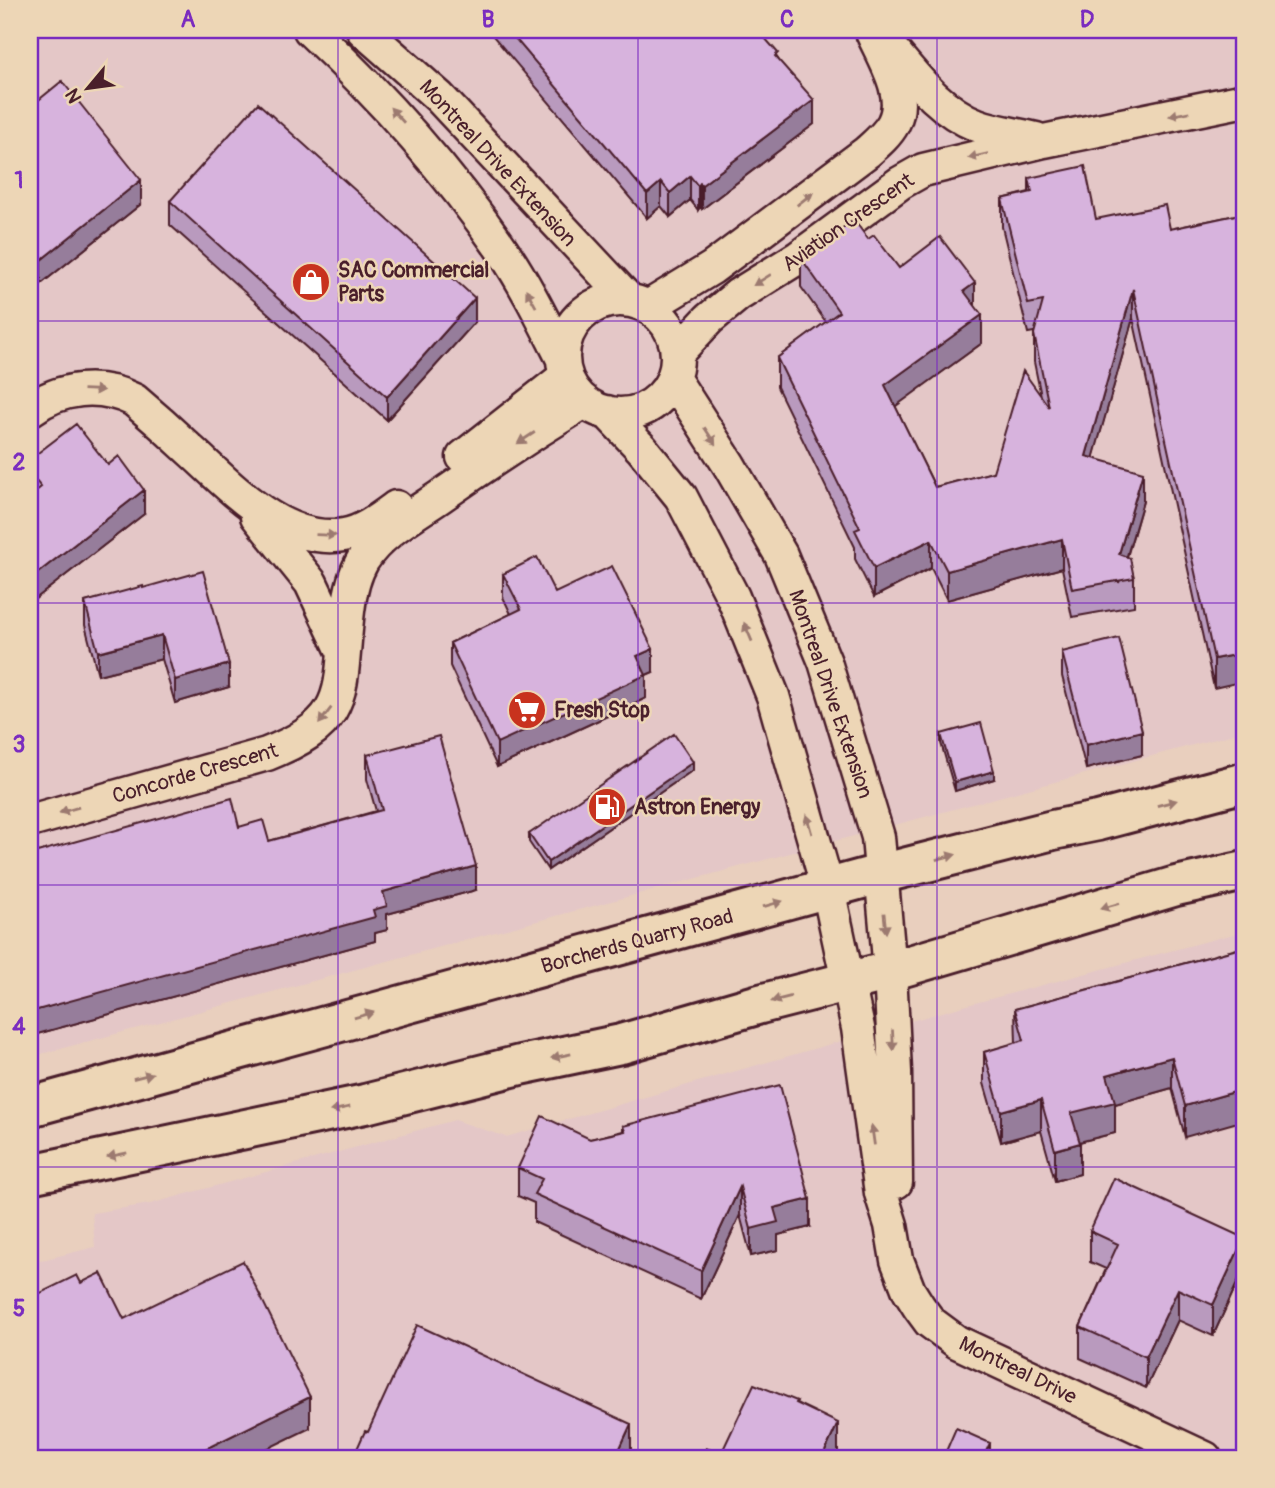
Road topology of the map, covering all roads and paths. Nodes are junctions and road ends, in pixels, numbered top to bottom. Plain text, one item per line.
1 (310, 30) edge
2 (363, 30) edge
3 (873, 30) edge
4 (1245, 100) edge
5 (1044, 141) junction
6 (639, 303) junction
7 (675, 366) junction
8 (564, 367) junction
9 (596, 407) junction
10 (30, 410) edge
11 (243, 498) junction
12 (343, 653) junction
13 (1245, 782) edge
14 (30, 821) edge
15 (1245, 871) edge
16 (880, 874) junction
17 (828, 889) junction
18 (890, 971) junction
19 (847, 981) junction
20 (30, 1107) edge
21 (30, 1174) edge
22 (891, 1225) junction
23 (1205, 1458) edge

8 -> 1 street, Montreal Drive Extension
2 - 6 street, Montreal Drive Extension
3 - 5 street, Aviation Crescent
6 -> 3 street, Aviation Crescent
4 -> 5 street, Aviation Crescent
5 -> 7 street, Aviation Crescent
6 - 7 street
6 - 8 street
7 - 9 street
7 -> 16 street, Montreal Drive Extension
8 - 9 street
11 -> 8 street, Concorde Crescent
9 -> 12 street, Concorde Crescent
17 -> 9 street
10 -> 11 street, Concorde Crescent
11 - 12 street, Concorde Crescent
12 -> 14 street, Concorde Crescent
16 -> 13 main road, Borcherds Quarry Road
15 -> 18 main road
16 - 17 main road, Borcherds Quarry Road
16 -> 18 street, Montreal Drive Extension
17 - 19 street, Montreal Drive
20 -> 17 main road, Borcherds Quarry Road
18 - 19 main road
18 -> 22 street, Montreal Drive
19 -> 21 main road
22 -> 19 street, Montreal Drive
22 - 23 street, Montreal Drive

